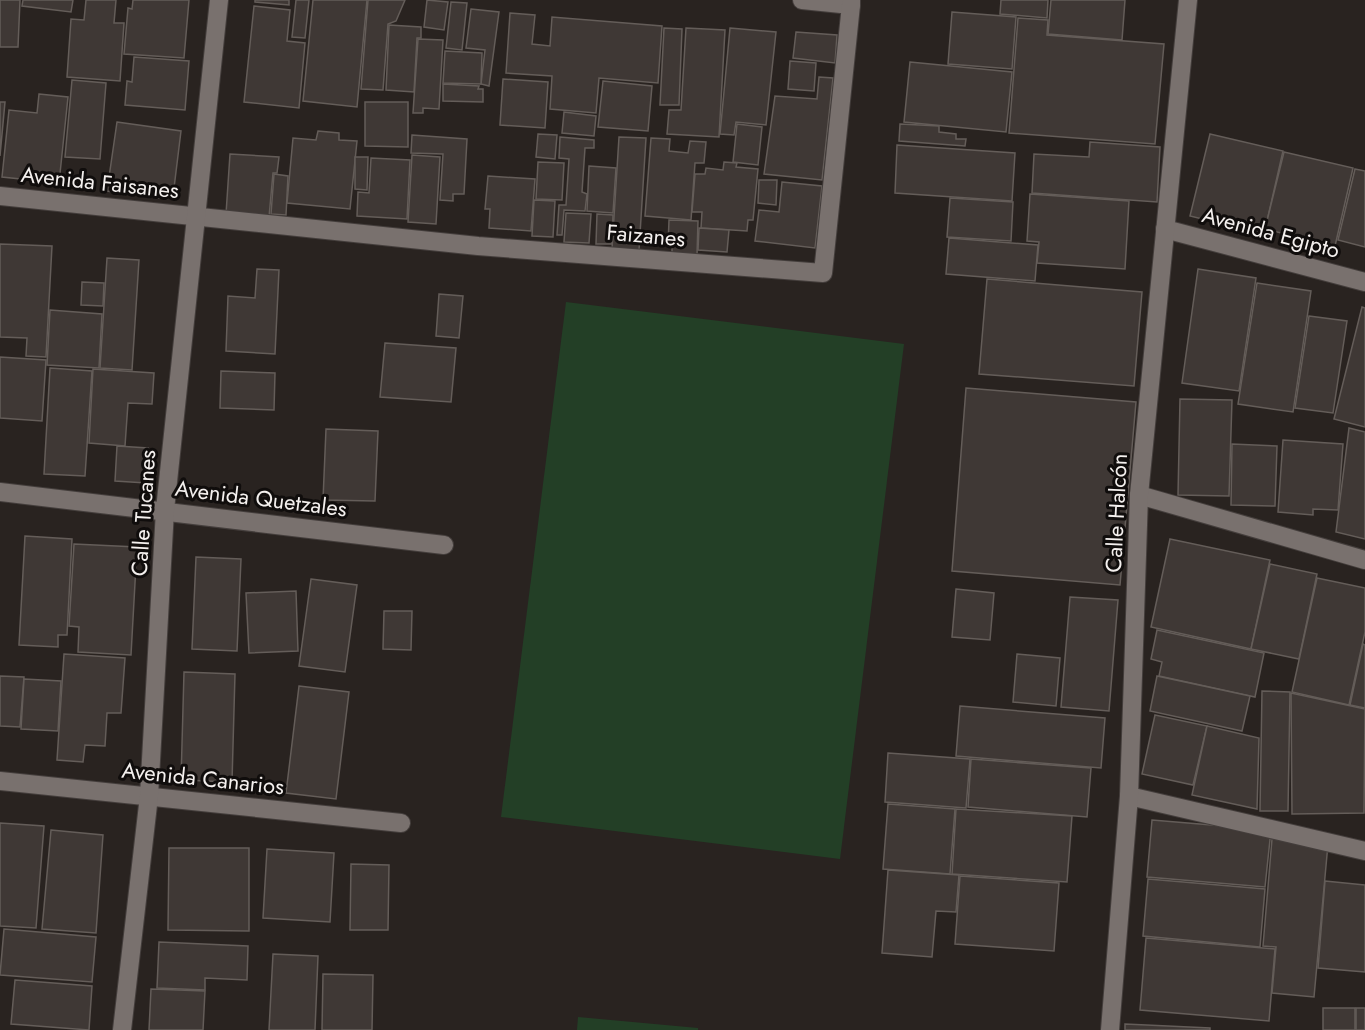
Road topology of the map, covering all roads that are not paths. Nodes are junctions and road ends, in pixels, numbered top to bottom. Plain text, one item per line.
1 (219, 0) edge
2 (802, 0) edge
3 (1188, 0) edge
4 (851, 2) edge
5 (0, 196) edge
6 (196, 217) junction
7 (1165, 229) junction
8 (1365, 282) edge
9 (0, 492) edge
10 (1138, 495) junction
11 (165, 510) junction
12 (444, 545) dead end
13 (1365, 560) edge
14 (0, 781) edge
15 (149, 796) junction
16 (1129, 796) junction
17 (401, 823) dead end
18 (1365, 850) edge
19 (122, 1030) edge
20 (1110, 1030) edge

1 - 6 street, Calle Tucanes
2 - 4 street
3 - 7 street, Calle Halcón
4 - 6 street, Faizanes
5 - 6 street, Avenida Faisanes
6 - 11 street, Calle Tucanes
7 - 8 street, Avenida Egipto
7 - 10 street, Calle Halcón
9 - 11 street, Avenida Quetzales
10 - 13 street
10 - 16 street, Calle Halcón
11 - 12 street, Avenida Quetzales
11 - 15 street, Calle Tucanes
14 - 15 street, Avenida Canarios
15 - 17 street, Avenida Canarios
15 - 19 street, Calle Tucanes
16 - 18 street
16 - 20 street, Calle Halcón

